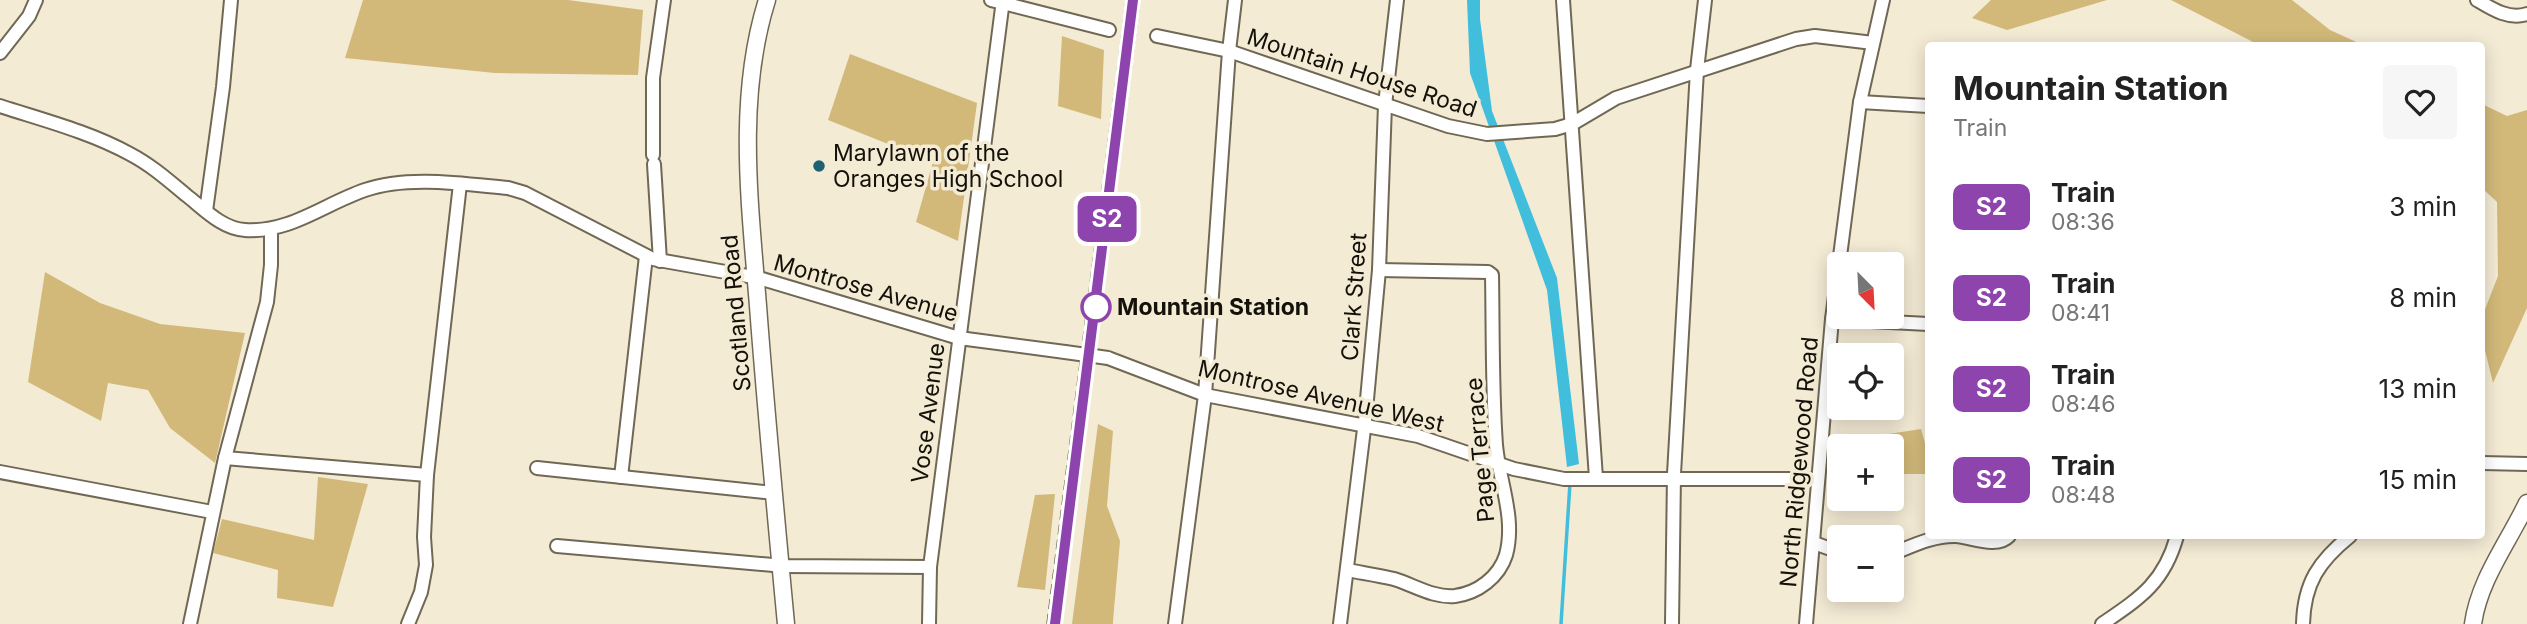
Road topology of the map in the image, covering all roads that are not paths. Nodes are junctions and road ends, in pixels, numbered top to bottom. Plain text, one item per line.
1 (36, 0) edge
2 (231, 0) edge
3 (664, 0) edge
4 (767, 0) edge
5 (1235, 0) edge
6 (1397, 0) edge
7 (1563, 0) edge
8 (1705, 0) edge
9 (1883, 0) edge
10 (2477, 0) edge
11 (999, 1) edge
12 (2527, 14) edge
13 (1109, 30) dead end
14 (1157, 36) dead end
15 (1873, 43) junction
16 (1229, 51) junction
17 (0, 53) edge
18 (1697, 70) junction
19 (1860, 102) junction
20 (1385, 105) junction
21 (0, 106) edge
22 (1925, 106) edge
23 (1572, 124) junction
24 (460, 184) junction
25 (206, 211) junction
26 (271, 229) junction
27 (1841, 252) edge
28 (646, 256) junction
29 (660, 261) junction
30 (1379, 270) junction
31 (756, 278) junction
32 (1904, 323) edge
33 (1925, 324) edge
34 (1831, 329) edge
35 (959, 338) junction
36 (1108, 358) joint
37 (1205, 395) junction
38 (1364, 425) junction
39 (225, 458) junction
40 (2485, 463) edge
41 (1499, 464) junction
42 (2527, 464) edge
43 (537, 468) dead end
44 (0, 472) edge
45 (427, 475) junction
46 (621, 477) junction
47 (1596, 478) junction
48 (1674, 479) junction
49 (1818, 479) junction
50 (774, 494) junction
51 (2525, 511) edge
52 (212, 512) junction
53 (1933, 539) edge
54 (1974, 539) edge
55 (2006, 539) edge
56 (2176, 539) edge
57 (2347, 539) edge
58 (1814, 543) junction
59 (557, 546) dead end
60 (1827, 548) edge
61 (1904, 550) edge
62 (781, 566) junction
63 (930, 567) junction
64 (1347, 570) junction
65 (1806, 622) edge
66 (190, 624) edge
67 (408, 624) edge
68 (786, 624) edge
69 (929, 624) edge
70 (1175, 624) edge
71 (1340, 624) edge
72 (1672, 624) edge
73 (2102, 624) edge
74 (2303, 624) edge
75 (2473, 624) edge

1 - 17 street
2 - 25 street
3 - 29 street
4 - 31 main road, Scotland Road
5 - 16 street
6 - 20 street, Clark Street
7 - 23 street
8 - 18 street
9 - 15 street, North Ridgewood Road
10 - 12 street
11 - 13 street
11 - 35 street, Vose Avenue
14 - 16 street, Mountain House Road
15 - 18 street, Mountain House Road
15 - 19 street, North Ridgewood Road
16 - 20 street, Mountain House Road
16 - 37 street
18 - 23 street, Mountain House Road
18 - 48 street
19 - 22 street
19 - 27 street, North Ridgewood Road
20 - 23 street, Mountain House Road
20 - 30 street, Clark Street
21 - 25 street, Montrose Avenue
23 - 47 street
24 - 26 street, Montrose Avenue
24 - 28 street, Montrose Avenue
24 - 45 street
25 - 26 street, Montrose Avenue
26 - 39 street
28 - 29 street, Montrose Avenue
28 - 46 street
29 - 31 street, Montrose Avenue
30 - 38 street, Clark Street
30 - 41 street, Page Terrace
31 - 35 street, Montrose Avenue
31 - 50 main road, Scotland Road
32 - 33 street
34 - 49 street, North Ridgewood Road
35 - 36 street, Montrose Avenue, bridge
35 - 63 street, Vose Avenue
36 - 37 street, Montrose Avenue West
37 - 38 street, Montrose Avenue West
37 - 70 street
38 - 41 street, Montrose Avenue West
38 - 64 street, Clark Street
39 - 45 street
39 - 52 street
40 - 42 street
41 - 47 street, Montrose Avenue West
41 - 64 street, Page Terrace
43 - 46 street
44 - 52 street
45 - 67 street
46 - 50 street
47 - 48 street, Montrose Avenue West
48 - 49 street, Montrose Avenue West
48 - 72 street
49 - 58 street, North Ridgewood Road
50 - 62 main road, Scotland Road
51 - 75 main road
52 - 66 street
53 - 61 street
54 - 55 street
56 - 73 street
57 - 74 street
58 - 60 street
58 - 65 street, North Ridgewood Road
59 - 62 street
62 - 63 street
62 - 68 main road, Scotland Road
63 - 69 street, Vose Avenue
64 - 71 street, Clark Street

